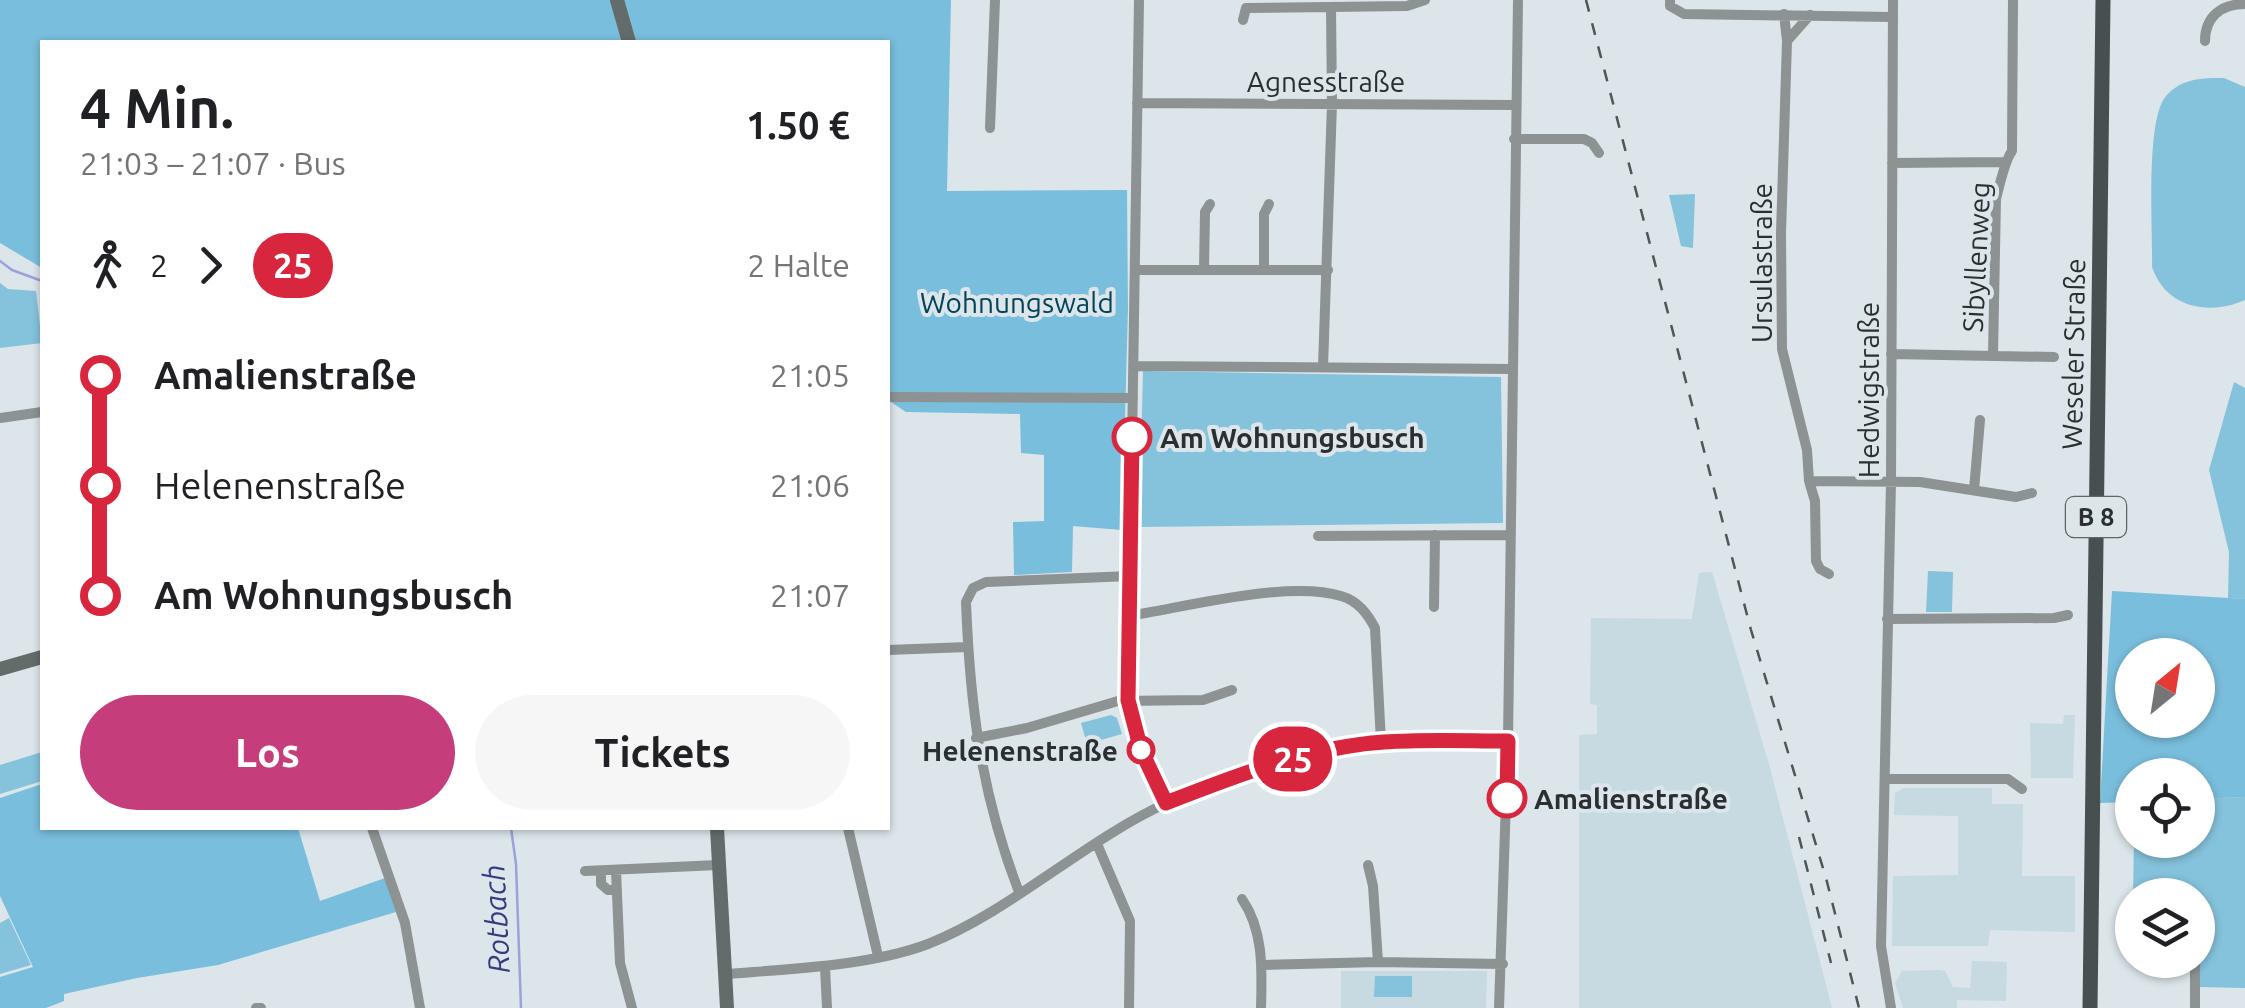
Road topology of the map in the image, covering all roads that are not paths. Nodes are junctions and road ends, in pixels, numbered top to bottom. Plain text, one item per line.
1 (617, 0) edge
2 (995, 0) edge
3 (1139, 0) edge
4 (1425, 0) edge
5 (1518, 0) edge
6 (1670, 0) edge
7 (1892, 0) edge
8 (2013, 0) edge
9 (2103, 0) edge
10 (2245, 4) edge
11 (1331, 8) junction
12 (1784, 14) junction
13 (1810, 15) junction
14 (1892, 17) junction
15 (1243, 20) dead end
16 (629, 40) edge
17 (1787, 41) junction
18 (2205, 41) dead end
19 (1138, 103) junction
20 (1332, 104) junction
21 (1515, 105) junction
22 (990, 128) dead end
23 (1514, 139) junction
24 (1599, 153) dead end
25 (1892, 162) junction
26 (2004, 162) junction
27 (1210, 204) dead end
28 (1270, 204) dead end
29 (1136, 270) junction
30 (1204, 270) junction
31 (1264, 270) junction
32 (1328, 270) junction
33 (1891, 354) junction
34 (1993, 355) junction
35 (2054, 357) dead end
36 (1134, 366) junction
37 (1323, 368) junction
38 (1512, 369) junction
39 (890, 397) edge
40 (1133, 398) junction
41 (40, 412) edge
42 (0, 418) edge
43 (1980, 420) dead end
44 (1809, 481) junction
45 (1890, 482) junction
46 (1974, 490) junction
47 (2032, 494) dead end
48 (1510, 535) junction
49 (1318, 536) dead end
50 (1435, 536) junction
51 (1829, 574) dead end
52 (1130, 576) junction
53 (1434, 607) dead end
54 (2068, 614) dead end
55 (1129, 616) junction
56 (1887, 619) junction
57 (968, 648) junction
58 (890, 650) edge
59 (40, 658) edge
60 (0, 668) edge
61 (1232, 690) dead end
62 (1128, 700) junction
63 (976, 738) junction
64 (1508, 741) junction
65 (1381, 742) junction
66 (1885, 779) junction
67 (2022, 788) dead end
68 (1166, 803) junction
69 (373, 830) edge
70 (716, 830) edge
71 (848, 830) edge
72 (1098, 844) junction
73 (718, 865) junction
74 (1368, 865) dead end
75 (616, 870) junction
76 (585, 871) dead end
77 (601, 871) junction
78 (617, 890) junction
79 (1019, 892) junction
80 (1242, 899) dead end
81 (878, 956) junction
82 (1378, 962) junction
83 (1503, 964) junction
84 (1262, 965) junction
85 (825, 967) junction
86 (726, 974) junction
87 (2195, 978) edge
88 (420, 1008) edge
89 (632, 1008) edge
90 (728, 1008) edge
91 (827, 1008) edge
92 (1129, 1008) edge
93 (1261, 1008) edge
94 (1500, 1008) edge
95 (1891, 1008) edge
96 (2090, 1008) edge
97 (2195, 1008) edge

1 - 16 main road
2 - 22 street
3 - 19 street
4 - 11 street
5 - 21 street
6 - 12 street
7 - 14 street, Hedwigstraße
8 - 26 street, Sibyllenweg
9 - 96 main road, Weseler Straße / B 8
10 - 18 street
11 - 15 street
11 - 20 street
12 - 13 street
12 - 17 street, Ursulastraße
13 - 14 street
13 - 17 street
14 - 25 street, Hedwigstraße
17 - 44 street, Ursulastraße
19 - 20 street, Agnesstraße
19 - 29 street
20 - 21 street, Agnesstraße
20 - 32 street
21 - 23 street
23 - 24 street
23 - 38 street
25 - 26 street, Sibyllenweg
25 - 33 street, Hedwigstraße
26 - 34 street, Sibyllenweg
27 - 30 street
28 - 31 street
29 - 30 street
29 - 36 street
30 - 31 street
31 - 32 street
32 - 37 street
33 - 34 street
33 - 45 street, Hedwigstraße
34 - 35 street
36 - 37 street
36 - 40 street
37 - 38 street
38 - 48 street
39 - 40 street
40 - 52 street
41 - 42 street
43 - 46 street
44 - 45 street
44 - 51 street, Ursulastraße
45 - 46 street
45 - 56 street, Hedwigstraße
46 - 47 street
48 - 50 street
48 - 64 street
49 - 50 street
50 - 53 street
52 - 55 street
52 - 57 street
54 - 56 street
55 - 62 street
55 - 65 street
56 - 66 street, Hedwigstraße
57 - 58 street
57 - 63 street
59 - 60 main road
61 - 62 street
62 - 63 street
62 - 68 street
63 - 79 street
64 - 65 street
64 - 83 street
65 - 68 street
66 - 67 street
66 - 95 street, Hedwigstraße
68 - 72 street
69 - 88 street
70 - 73 main road
71 - 81 street
72 - 79 street
72 - 92 street
73 - 75 street
73 - 86 main road
74 - 82 street
75 - 77 street
75 - 78 street
76 - 77 street
77 - 78 street
78 - 89 street
79 - 81 street
80 - 84 street
81 - 85 street
82 - 83 street
82 - 84 street
83 - 94 street
84 - 93 street
85 - 86 street
85 - 91 street
86 - 90 main road
87 - 97 street

